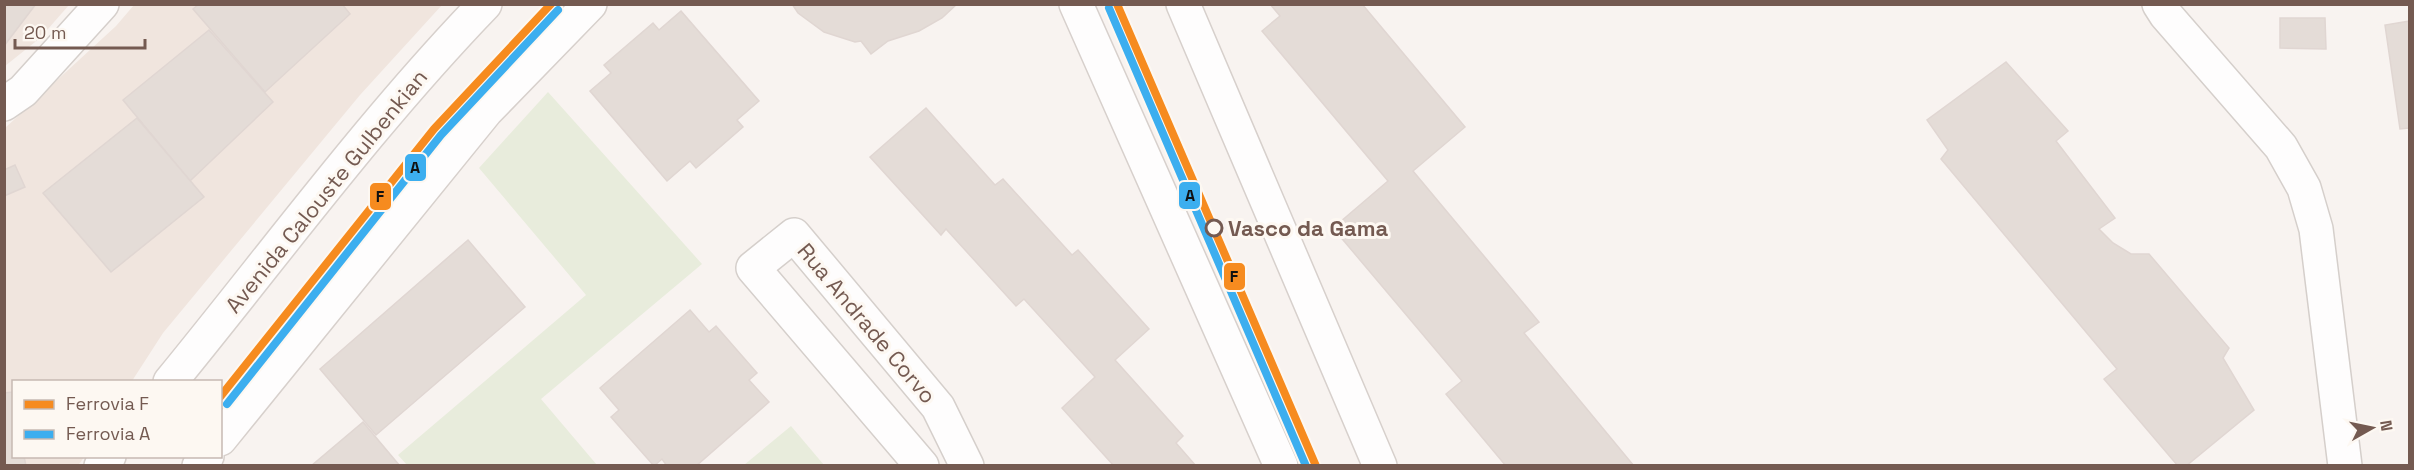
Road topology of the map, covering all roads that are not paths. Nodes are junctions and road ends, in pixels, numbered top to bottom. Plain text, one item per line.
1 (102, 4) edge
2 (485, 4) edge
3 (590, 4) edge
4 (1076, 4) edge
5 (1183, 4) edge
6 (2159, 4) edge
7 (4, 104) edge
8 (171, 380) edge
9 (222, 437) edge
10 (922, 465) edge
11 (967, 465) edge
12 (1281, 465) edge
13 (1380, 465) edge
14 (2345, 465) edge

1 - 7 main road
2 - 8 main road, Avenida Calouste Gulbenkian
3 - 9 main road
4 - 12 main road
5 - 13 main road
6 - 14 main road
10 - 11 main road, Rua Andrade Corvo

